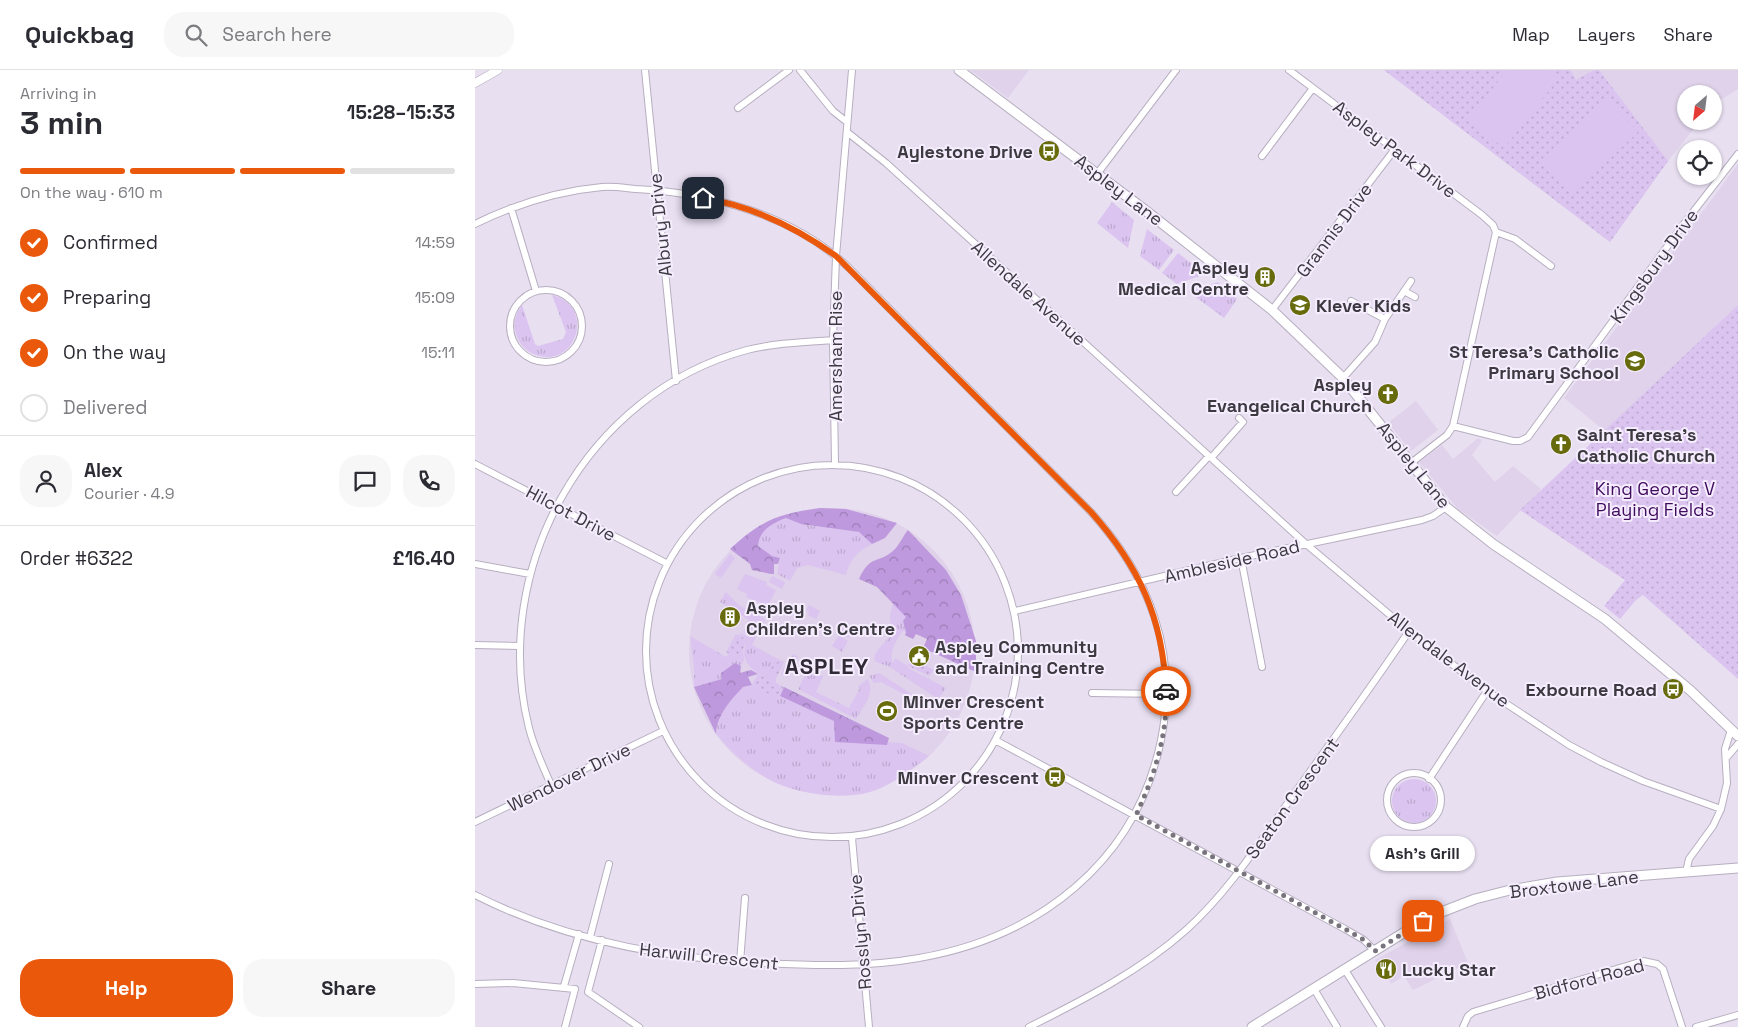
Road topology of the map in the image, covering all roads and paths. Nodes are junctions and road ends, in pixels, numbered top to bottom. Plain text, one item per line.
1 (498, 70) edge
2 (645, 70) edge
3 (789, 70) edge
4 (800, 70) edge
5 (852, 70) edge
6 (959, 70) edge
7 (1176, 70) edge
8 (1289, 70) edge
9 (475, 83) edge
10 (1313, 88) junction
11 (738, 108) dead end
12 (847, 122) junction
13 (847, 132) junction
14 (1395, 149) junction
15 (1738, 154) edge
16 (1262, 156) dead end
17 (1097, 174) junction
18 (656, 190) junction
19 (511, 208) junction
20 (475, 224) edge
21 (1496, 232) junction
22 (836, 256) junction
23 (1551, 266) dead end
24 (1411, 281) dead end
25 (536, 291) junction
26 (1405, 291) junction
27 (1415, 297) dead end
28 (1351, 301) dead end
29 (1272, 310) junction
30 (1385, 319) junction
31 (833, 340) junction
32 (1343, 378) junction
33 (676, 381) junction
34 (1239, 418) dead end
35 (1453, 426) junction
36 (1210, 457) junction
37 (1411, 463) junction
38 (475, 464) edge
39 (835, 464) junction
40 (1176, 492) dead end
41 (556, 505) junction
42 (1446, 507) junction
43 (1306, 544) junction
44 (1241, 558) junction
45 (666, 563) junction
46 (475, 564) edge
47 (530, 574) junction
48 (1141, 582) junction
49 (1015, 611) junction
50 (1409, 630) junction
51 (475, 645) edge
52 (521, 646) junction
53 (1262, 667) dead end
54 (1487, 691) junction
55 (1092, 693) dead end
56 (1166, 694) junction
57 (663, 732) junction
58 (1735, 733) edge
59 (997, 741) junction
60 (1738, 744) edge
61 (1727, 757) junction
62 (1429, 779) junction
63 (551, 785) junction
64 (1721, 809) junction
65 (1136, 815) junction
66 (475, 822) edge
67 (852, 838) junction
68 (609, 864) dead end
69 (1738, 868) edge
70 (1239, 872) junction
71 (1686, 872) junction
72 (475, 895) edge
73 (745, 898) dead end
74 (579, 934) junction
75 (590, 937) junction
76 (602, 940) junction
77 (1375, 951) junction
78 (740, 962) junction
79 (862, 964) junction
80 (1345, 970) junction
81 (475, 984) edge
82 (564, 986) junction
83 (1314, 989) junction
84 (1738, 1015) edge
85 (565, 1027) edge
86 (639, 1027) edge
87 (869, 1027) edge
88 (1029, 1027) edge
89 (1252, 1027) edge
90 (1337, 1027) edge
91 (1381, 1027) edge
92 (1463, 1027) edge
93 (1681, 1027) edge
94 (1696, 1027) edge

1 - 9 street
2 - 18 street, Albury Drive
3 - 11 street
4 - 12 street
5 - 12 street, Amersham Rise
6 - 17 main road, Aspley Lane
7 - 17 street
8 - 10 street, Aspley Park Drive
10 - 14 street, Aspley Park Drive
10 - 16 street
12 - 13 street, Amersham Rise
13 - 22 street, Amersham Rise
13 - 36 street, Allendale Avenue
14 - 21 street, Aspley Park Drive
14 - 29 street, Grannis Drive
15 - 35 street, Kingsbury Drive
17 - 29 main road, Aspley Lane
18 - 19 street, Harwill Crescent
18 - 22 street, Harwill Crescent
18 - 33 street, Albury Drive
19 - 20 street, Harwill Crescent
19 - 25 street
21 - 23 street
21 - 35 street
22 - 31 street, Amersham Rise
22 - 48 street, Harwill Crescent
24 - 26 street
25 - 25 street
26 - 27 street
26 - 30 street
28 - 30 street
29 - 32 main road, Aspley Lane
30 - 32 street
31 - 33 street
31 - 39 street, Amersham Rise
32 - 37 main road, Aspley Lane
33 - 41 street
34 - 36 street
35 - 37 street
36 - 40 street
36 - 43 street, Allendale Avenue
37 - 42 main road, Aspley Lane
38 - 41 street, Hilcot Drive
39 - 45 street
39 - 49 street
41 - 45 street, Hilcot Drive
41 - 47 street
42 - 43 street, Ambleside Road
42 - 58 main road, Aspley Lane
43 - 44 street, Ambleside Road
43 - 50 street, Allendale Avenue
44 - 48 street, Ambleside Road
44 - 53 street
45 - 57 street
46 - 47 street
47 - 52 street
48 - 49 street, Ambleside Road
48 - 56 street, Harwill Crescent
49 - 59 street
50 - 54 street, Allendale Avenue
50 - 70 street, Seaton Crescent
51 - 52 street
52 - 63 street
54 - 62 street
54 - 64 street, Allendale Avenue
55 - 56 street
56 - 65 street, Harwill Crescent
57 - 63 street, Wendover Drive
57 - 67 street
58 - 61 street
59 - 65 street
59 - 67 street
60 - 61 street
61 - 64 street
62 - 62 street
63 - 66 street, Wendover Drive
64 - 71 street
65 - 70 street
65 - 79 street, Harwill Crescent
67 - 79 street, Rosslyn Drive
68 - 75 street
69 - 71 main road, Broxtowe Lane
70 - 77 street
70 - 88 street, Seaton Crescent
71 - 77 main road, Broxtowe Lane
72 - 74 street, Harwill Crescent
73 - 78 street
74 - 75 street, Harwill Crescent
74 - 82 street
75 - 76 street, Harwill Crescent
76 - 78 street, Harwill Crescent
76 - 86 street
77 - 80 main road, Broxtowe Lane
78 - 79 street, Harwill Crescent
79 - 87 street, Rosslyn Drive
80 - 83 main road, Broxtowe Lane
80 - 91 street
81 - 82 street
82 - 85 street
83 - 89 main road, Broxtowe Lane
83 - 90 street
84 - 94 street
92 - 93 street, Bidford Road

